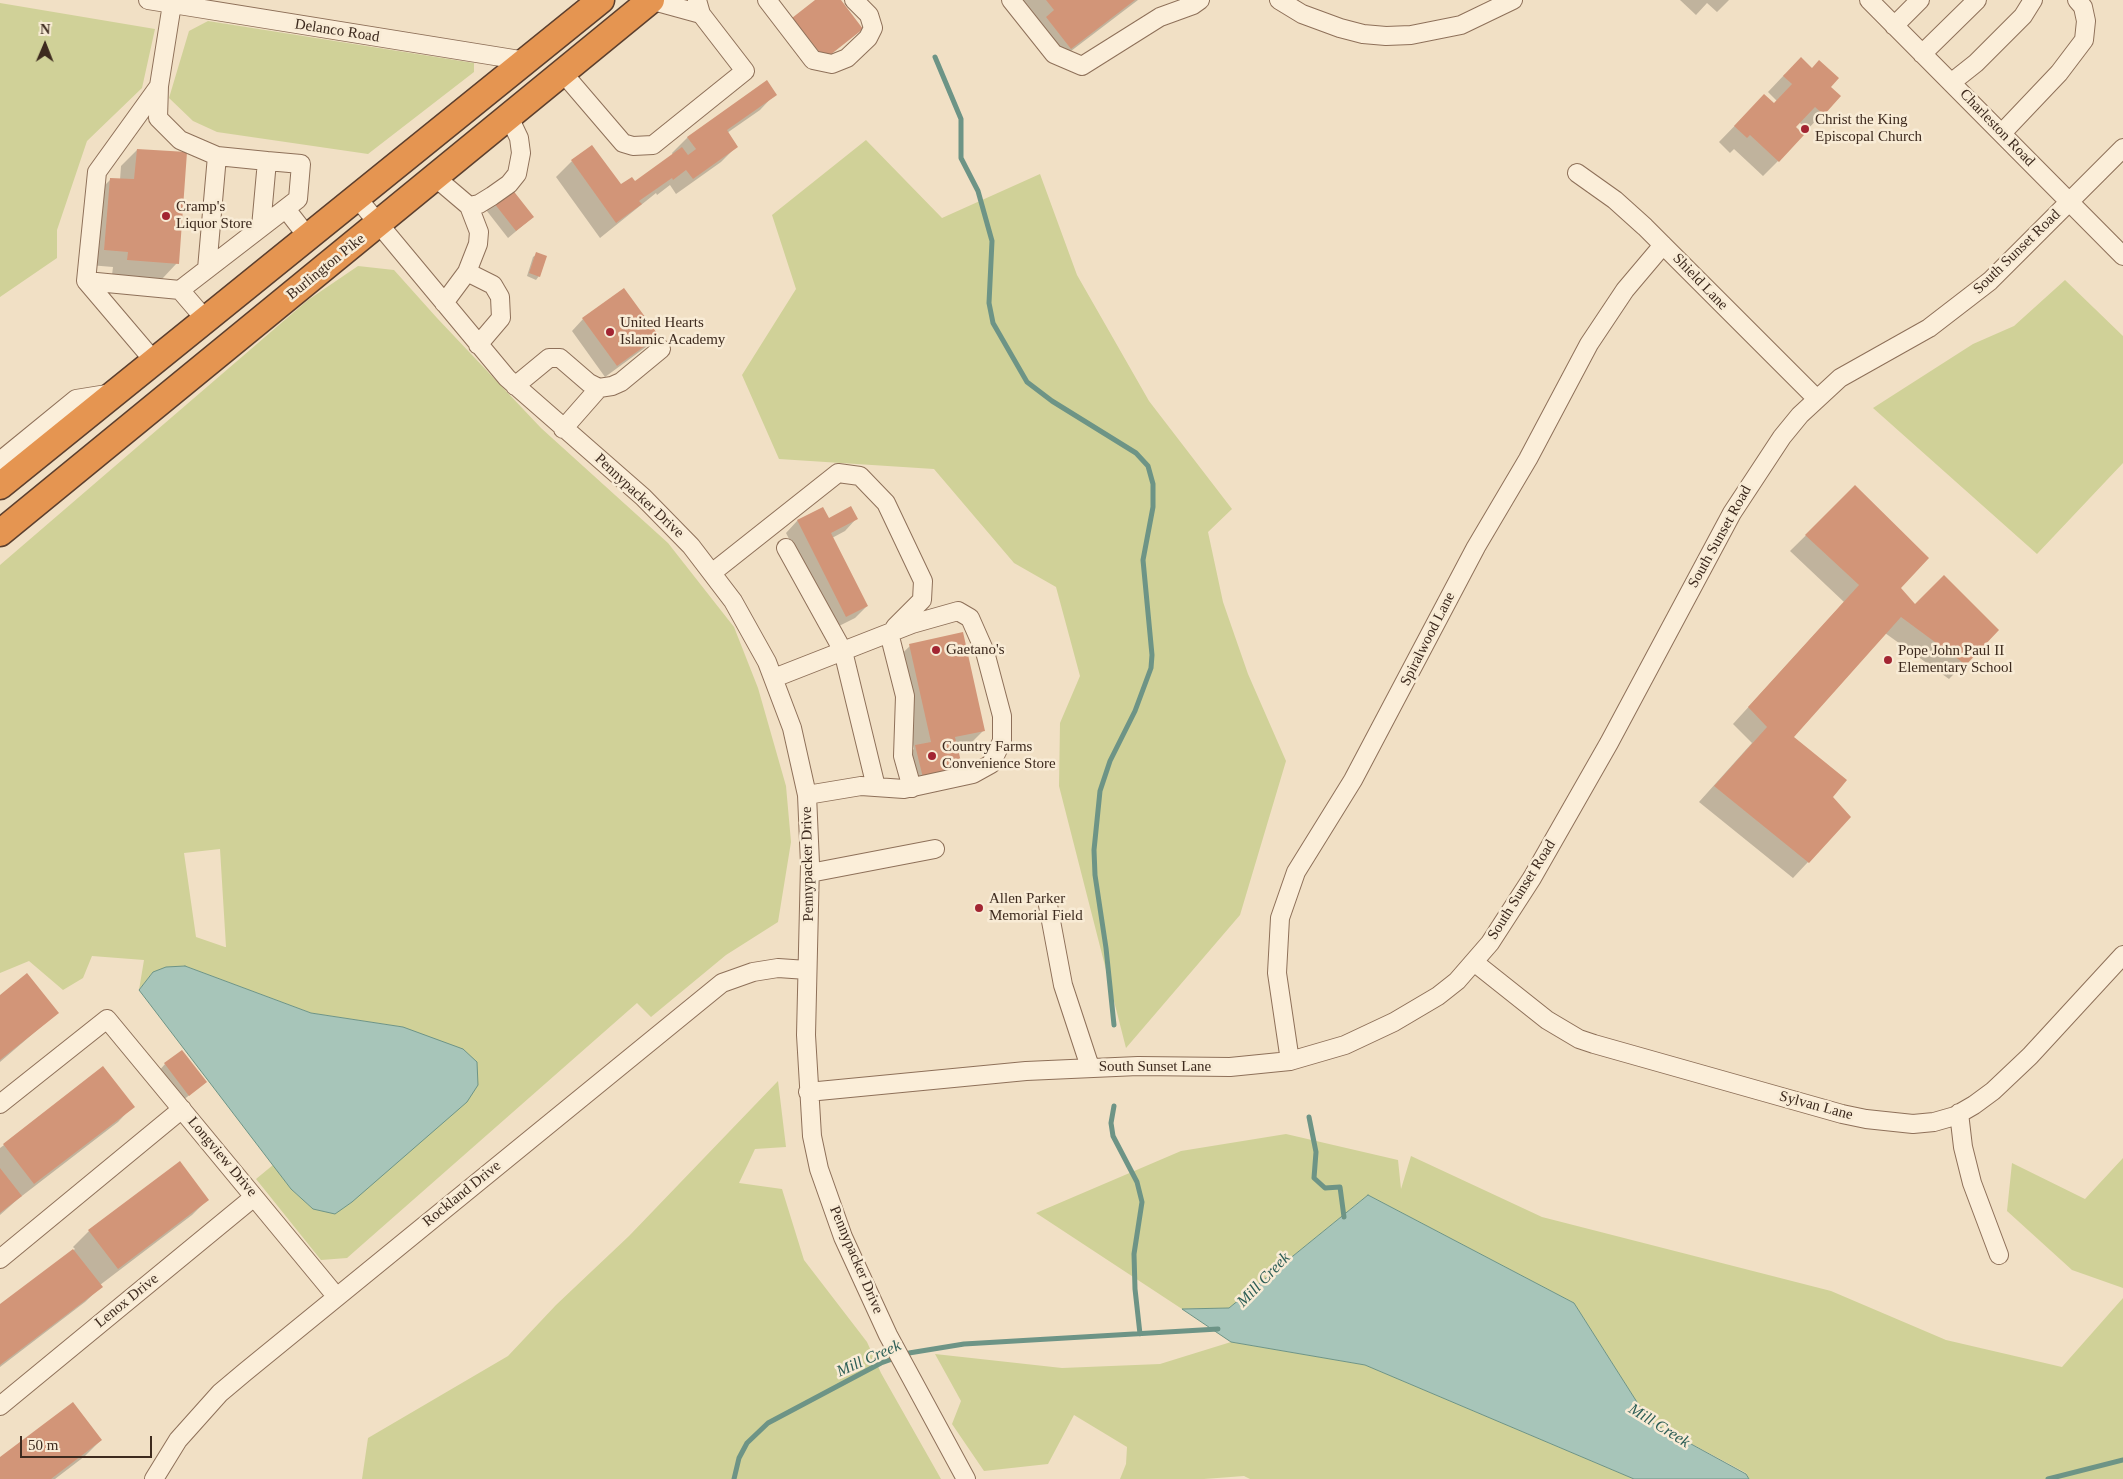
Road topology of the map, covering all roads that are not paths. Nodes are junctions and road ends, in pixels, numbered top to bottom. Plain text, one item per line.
1 (148, 0) edge
2 (601, 0) edge
3 (651, 0) edge
4 (854, 0) edge
5 (1011, 0) edge
6 (1200, 0) edge
7 (1278, 0) edge
8 (1512, 0) edge
9 (1869, 0) edge
10 (1920, 0) edge
11 (1977, 0) edge
12 (2033, 0) edge
13 (2077, 0) edge
14 (772, 2) edge
15 (172, 4) junction
16 (699, 7) edge
17 (1894, 26) junction
18 (1922, 54) junction
19 (526, 61) junction
20 (563, 73) junction
21 (1952, 82) junction
22 (159, 86) junction
23 (509, 117) junction
24 (2002, 133) junction
25 (2123, 148) edge
26 (217, 156) junction
27 (267, 161) junction
28 (1577, 173) dead end
29 (436, 178) junction
30 (358, 199) junction
31 (2069, 202) junction
32 (469, 206) junction
33 (286, 208) junction
34 (379, 224) junction
35 (261, 227) junction
36 (307, 236) junction
37 (1663, 245) junction
38 (2123, 256) edge
39 (207, 269) junction
40 (467, 272) junction
41 (86, 281) junction
42 (180, 290) junction
43 (444, 303) junction
44 (205, 319) junction
45 (478, 345) junction
46 (660, 349) dead end
47 (154, 361) junction
48 (515, 386) junction
49 (599, 388) junction
50 (116, 392) junction
51 (1817, 399) junction
52 (563, 428) junction
53 (0, 461) edge
54 (0, 486) edge
55 (0, 532) edge
56 (786, 548) dead end
57 (713, 572) junction
58 (889, 633) junction
59 (843, 651) junction
60 (774, 678) junction
61 (876, 787) junction
62 (912, 788) junction
63 (807, 795) junction
64 (935, 849) dead end
65 (810, 873) junction
66 (1048, 905) dead end
67 (2123, 955) edge
68 (1474, 962) junction
69 (807, 970) junction
70 (1290, 1061) junction
71 (1090, 1068) junction
72 (808, 1092) junction
73 (0, 1104) edge
74 (182, 1110) junction
75 (1959, 1114) junction
76 (254, 1196) junction
77 (1999, 1255) dead end
78 (0, 1258) edge
79 (336, 1296) junction
80 (0, 1406) edge
81 (154, 1479) edge
82 (966, 1479) edge

1 - 15 street, Delanco Road
2 - 19 highway
3 - 16 street
3 - 20 highway, Burlington Pike
4 - 14 street
5 - 6 street
7 - 8 street
9 - 17 street, Charleston Road
10 - 17 street
11 - 18 street
12 - 21 street
13 - 24 street
15 - 19 street, Delanco Road
15 - 22 street
16 - 20 street
17 - 18 street, Charleston Road
18 - 21 street, Charleston Road
19 - 30 highway
20 - 23 highway, Burlington Pike
21 - 24 street, Charleston Road
22 - 26 street
22 - 41 street
23 - 29 highway, Burlington Pike
23 - 32 street
24 - 31 street, Charleston Road
25 - 31 street, South Sunset Road
26 - 27 street
26 - 39 street
27 - 33 street
27 - 35 street
28 - 37 street, Shield Lane
29 - 32 street
29 - 34 highway, Burlington Pike
30 - 34 street, Pennypacker Drive
30 - 36 highway
31 - 38 street, Charleston Road
31 - 51 street, South Sunset Road
32 - 40 street
33 - 35 street
33 - 36 street
34 - 43 street, Pennypacker Drive
34 - 55 highway, Burlington Pike
35 - 39 street
36 - 44 highway
37 - 51 street, Shield Lane
37 - 70 street, Spiralwood Lane
39 - 42 street
40 - 43 street
40 - 45 street
41 - 42 street
41 - 47 street
42 - 44 street
43 - 45 street, Pennypacker Drive
44 - 47 highway
45 - 48 street, Pennypacker Drive
46 - 49 street
47 - 50 highway
48 - 49 street
48 - 52 street, Pennypacker Drive
49 - 52 street
50 - 53 street
50 - 54 highway
51 - 68 street, South Sunset Road
52 - 57 street, Pennypacker Drive
56 - 59 street
57 - 58 street
57 - 60 street, Pennypacker Drive
58 - 59 street
58 - 62 street
58 - 62 street
59 - 60 street
59 - 61 street
60 - 63 street, Pennypacker Drive
61 - 62 street
61 - 63 street
63 - 65 street, Pennypacker Drive
64 - 65 street
65 - 69 street, Pennypacker Drive
66 - 71 street
67 - 75 street, Sylvan Lane
68 - 70 street, South Sunset Lane
68 - 75 street, Sylvan Lane
69 - 72 street, Pennypacker Drive
69 - 79 street, Rockland Drive
70 - 71 street, South Sunset Lane
71 - 72 street, South Sunset Lane
72 - 82 street, Pennypacker Drive
73 - 74 street, Longview Drive
74 - 76 street, Longview Drive
74 - 78 street
75 - 77 street
76 - 79 street, Longview Drive
76 - 80 street, Lenox Drive
79 - 81 street, Rockland Drive

